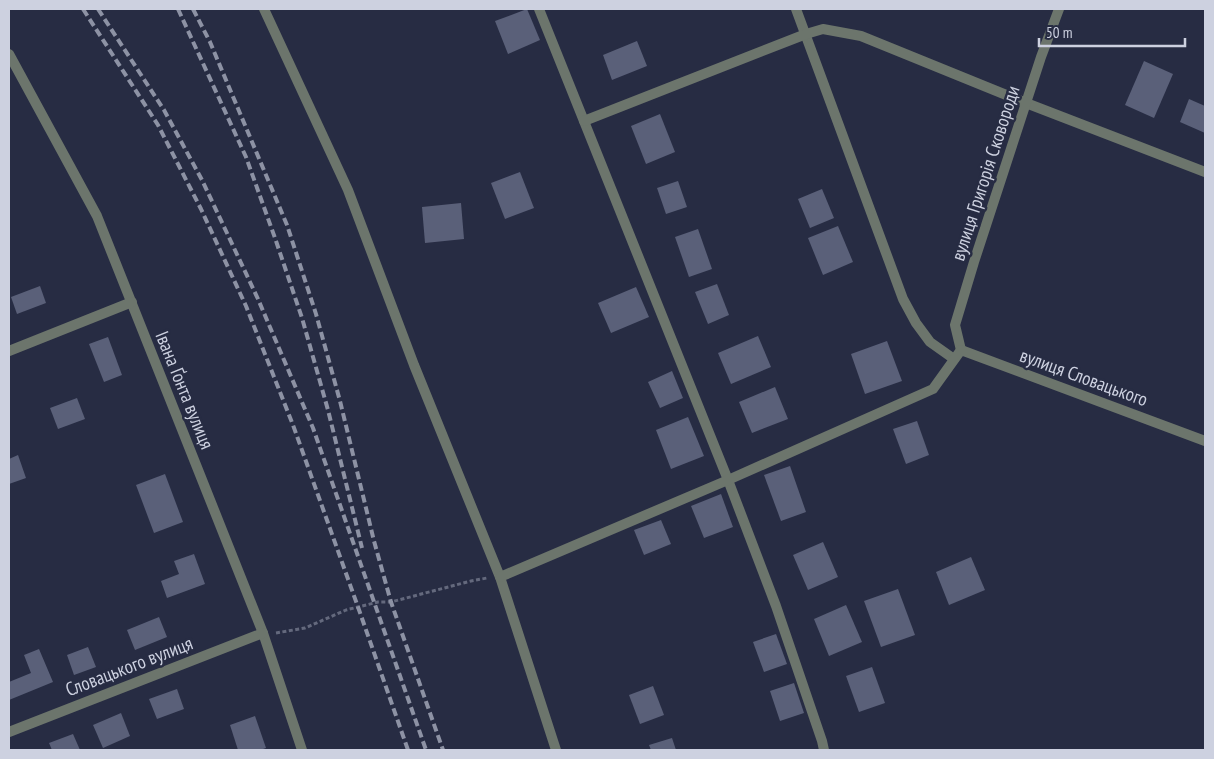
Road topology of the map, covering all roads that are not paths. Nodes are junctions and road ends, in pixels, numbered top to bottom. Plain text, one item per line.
1 (264, 9) edge
2 (539, 9) edge
3 (796, 9) edge
4 (1059, 9) edge
5 (806, 34) junction
6 (9, 54) edge
7 (1026, 103) junction
8 (584, 121) junction
9 (1205, 172) edge
10 (132, 302) junction
11 (961, 350) junction
12 (9, 351) edge
13 (954, 359) junction
14 (1205, 441) edge
15 (728, 480) junction
16 (500, 577) junction
17 (263, 633) junction
18 (9, 732) edge
19 (302, 750) edge
20 (556, 750) edge
21 (824, 750) edge

1 - 16 street
2 - 8 street
3 - 5 street
4 - 7 street, вулиця Григорія Сковороди
5 - 7 street
5 - 8 street
5 - 13 street
6 - 10 street, Івана Ґонта вулиця
7 - 9 street
7 - 11 street, вулиця Григорія Сковороди
8 - 15 street
10 - 12 street
10 - 17 street, Івана Ґонта вулиця
11 - 13 street
11 - 14 street, вулиця Словацького
13 - 15 street
15 - 16 street
15 - 21 street
16 - 20 street
17 - 18 street, Словацького вулиця
17 - 19 street, Івана Ґонта вулиця

